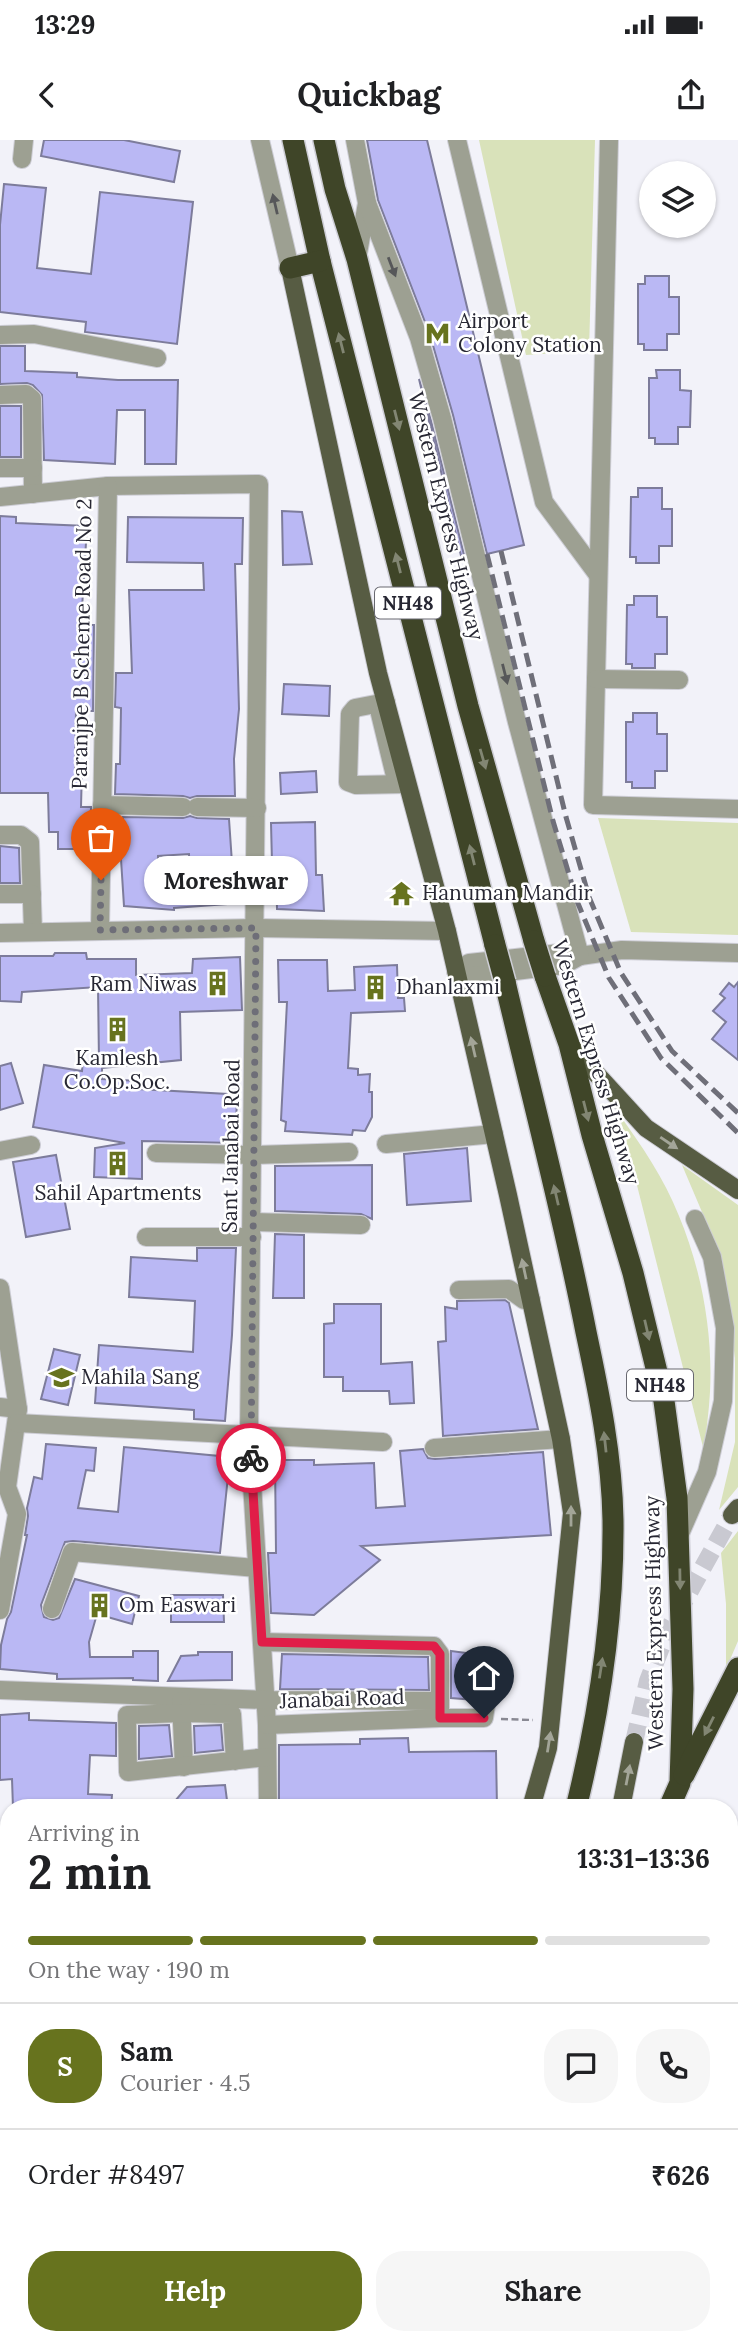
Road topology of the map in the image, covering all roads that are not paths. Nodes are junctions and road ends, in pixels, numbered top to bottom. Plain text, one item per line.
1 (24, 140) edge
2 (260, 140) edge
3 (293, 140) edge
4 (324, 140) edge
5 (355, 140) edge
6 (457, 140) edge
7 (609, 140) edge
8 (22, 159) dead end
9 (367, 203) junction
10 (357, 259) junction
11 (320, 261) junction
12 (290, 268) junction
13 (0, 335) edge
14 (157, 358) dead end
15 (0, 395) edge
16 (0, 468) edge
17 (33, 468) junction
18 (108, 486) junction
19 (33, 494) junction
20 (0, 497) edge
21 (598, 575) junction
22 (596, 679) junction
23 (679, 680) dead end
24 (382, 703) junction
25 (402, 784) junction
26 (102, 805) junction
27 (257, 808) junction
28 (738, 809) edge
29 (0, 835) edge
30 (0, 894) edge
31 (32, 894) junction
32 (256, 928) junction
33 (100, 930) junction
34 (447, 931) junction
35 (33, 932) junction
36 (0, 933) edge
37 (738, 953) edge
38 (580, 957) junction
39 (456, 971) junction
40 (569, 1044) junction
41 (494, 1134) junction
42 (386, 1144) dead end
43 (32, 1145) dead end
44 (0, 1150) edge
45 (349, 1152) dead end
46 (156, 1153) dead end
47 (254, 1155) junction
48 (738, 1190) edge
49 (695, 1219) dead end
50 (361, 1225) dead end
51 (252, 1230) junction
52 (146, 1237) dead end
53 (0, 1288) edge
54 (459, 1290) dead end
55 (531, 1298) junction
56 (12, 1413) edge
57 (249, 1434) junction
58 (561, 1439) junction
59 (383, 1441) dead end
60 (434, 1448) dead end
61 (4, 1491) edge
62 (679, 1536) junction
63 (257, 1569) junction
64 (52, 1609) dead end
65 (0, 1610) edge
66 (262, 1642) junction
67 (493, 1658) dead end
68 (738, 1668) edge
69 (0, 1690) edge
70 (265, 1700) junction
71 (181, 1705) junction
72 (440, 1709) junction
73 (267, 1725) junction
74 (634, 1742) tunnel mouth
75 (267, 1757) junction
76 (235, 1760) junction
77 (184, 1767) junction
78 (680, 1783) junction
79 (268, 1799) edge
80 (534, 1799) edge
81 (578, 1799) edge
82 (623, 1799) edge
83 (673, 1799) edge

1 - 8 street
12 -> 2 street
3 - 11 highway, NH48
4 - 10 highway, NH48
5 - 9 street
6 - 21 street
7 - 21 street
9 - 10 street
9 -> 38 street
10 -> 40 highway, Western Express Highway / NH48, bridge
11 - 12 highway
81 -> 11 highway, Western Express Highway / NH48, bridge
12 - 24 main road
13 - 14 street
15 - 17 street
16 - 17 street
17 - 19 street
18 - 19 street
18 - 26 street, Paranjpe B Scheme Road No 2
18 - 27 street, Sant Janabai Road
19 - 20 street
21 - 22 street
22 - 23 street
22 - 28 street
24 - 25 main road
24 - 25 street
25 - 34 main road
26 - 27 street
26 - 33 street, Paranjpe B Scheme Road No 2
27 - 32 street, Sant Janabai Road
29 - 31 street
30 - 31 street
31 - 35 street
32 - 33 street
32 - 34 street
32 - 47 street, Sant Janabai Road
33 - 35 street
34 - 39 main road
35 - 36 street
37 - 38 street
38 - 39 street
41 -> 39 main road
40 -> 48 main road
40 -> 62 highway, Western Express Highway / NH48
41 - 42 street
55 -> 41 main road
43 - 44 street
45 - 47 street
46 - 47 street
47 - 51 street, Sant Janabai Road
49 - 62 street
50 - 51 street
51 - 52 street
51 - 57 street, Sant Janabai Road
53 - 56 street
54 - 55 street
55 - 58 main road
56 - 57 street
56 - 61 street
57 - 59 street
57 - 63 street, Sant Janabai Road
58 - 60 street
80 -> 58 main road
61 - 65 street
62 -> 78 highway, Western Express Highway / NH48
63 - 64 street
63 - 66 street, Sant Janabai Road
66 - 70 street, Sant Janabai Road
66 - 72 street
67 - 72 street, Janabai Road
68 -> 78 highway
69 - 71 street, Janabai Road
70 - 71 street, Janabai Road
70 - 72 street, Janabai Road
70 - 73 street, Sant Janabai Road
71 - 76 street
71 - 77 street
71 - 77 street
72 - 73 street, Janabai Road
73 - 75 street, Sant Janabai Road
82 -> 74 main road
75 - 76 street
75 - 79 street, Sant Janabai Road
76 - 77 street
78 - 83 highway, Western Express Highway / NH48

